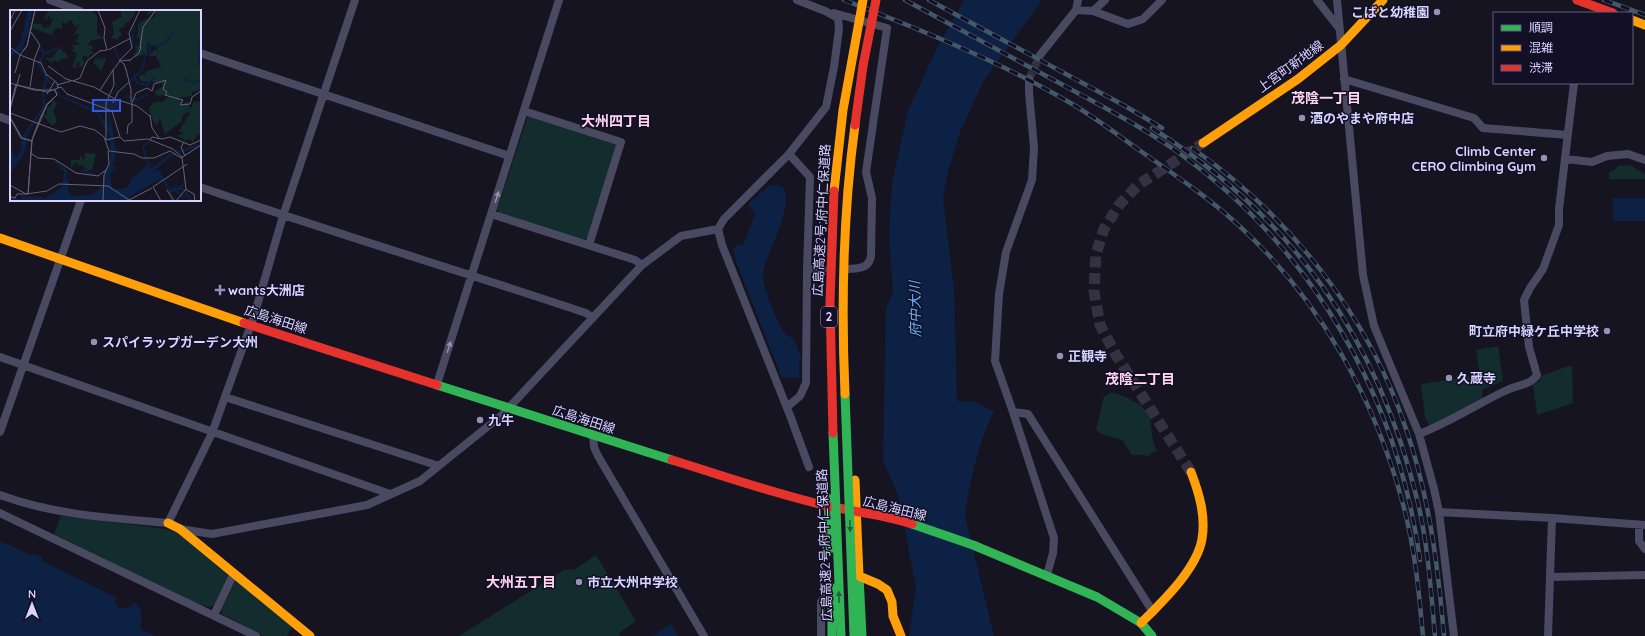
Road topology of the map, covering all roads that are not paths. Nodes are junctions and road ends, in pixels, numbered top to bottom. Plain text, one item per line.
1 (50, 0) edge
2 (355, 0) edge
3 (559, 0) edge
4 (802, 0) edge
5 (863, 0) edge
6 (876, 0) edge
7 (1078, 0) edge
8 (1105, 0) edge
9 (1162, 0) edge
10 (1317, 0) edge
11 (1337, 0) edge
12 (1383, 0) edge
13 (1577, 0) edge
14 (1588, 9) edge
15 (77, 10) edge
16 (1076, 10) junction
17 (825, 11) junction
18 (1093, 11) junction
19 (1607, 12) edge
20 (1633, 20) edge
21 (1645, 24) edge
22 (1339, 28) junction
23 (850, 36) dead end
24 (874, 40) dead end
25 (1341, 45) junction
26 (201, 53) edge
27 (1040, 55) tunnel mouth
28 (1029, 79) tunnel mouth
29 (1344, 79) junction
30 (1574, 84) edge
31 (324, 95) junction
32 (524, 111) junction
33 (0, 117) edge
34 (10, 121) edge
35 (1568, 136) junction
36 (1203, 143) tunnel mouth
37 (789, 154) junction
38 (510, 156) junction
39 (1566, 159) junction
40 (1645, 160) edge
41 (201, 187) edge
42 (81, 201) edge
43 (491, 214) junction
44 (284, 216) junction
45 (718, 229) junction
46 (0, 238) edge
47 (589, 245) junction
48 (61, 259) junction
49 (642, 265) junction
50 (849, 268) junction
51 (807, 269) junction
52 (823, 269) junction
53 (472, 274) junction
54 (593, 318) junction
55 (250, 325) junction
56 (0, 357) edge
57 (24, 365) junction
58 (437, 384) junction
59 (225, 397) junction
60 (787, 407) junction
61 (508, 408) junction
62 (1014, 412) junction
63 (0, 432) edge
64 (212, 433) junction
65 (1419, 434) junction
66 (593, 436) junction
67 (439, 466) junction
68 (809, 467) dead end
69 (1191, 472) tunnel mouth
70 (390, 494) junction
71 (0, 495) edge
72 (828, 506) junction
73 (857, 511) junction
74 (1439, 512) junction
75 (0, 513) edge
76 (1552, 518) junction
77 (168, 524) junction
78 (1642, 525) edge
79 (180, 529) junction
80 (1645, 549) edge
81 (234, 573) junction
82 (1047, 575) junction
83 (1645, 575) edge
84 (859, 576) junction
85 (1550, 577) junction
86 (832, 588) junction
87 (1153, 612) junction
88 (214, 615) junction
89 (1141, 623) junction
90 (256, 636) edge
91 (310, 636) edge
92 (704, 636) edge
93 (821, 636) edge
94 (832, 636) edge
95 (841, 636) edge
96 (854, 636) edge
97 (862, 636) edge
98 (901, 636) edge
99 (1152, 636) edge
100 (1454, 636) edge
101 (1548, 636) edge

1 - 15 street
2 - 31 street
3 - 32 street
4 - 17 street
95 -> 5 main road, 広島高速2号;府中仁保道路 / 2, bridge
6 -> 96 main road, 広島高速2号;府中仁保道路 / 2, bridge
7 - 16 street
8 - 18 street
9 - 18 street
10 - 22 street
11 - 22 street
12 - 25 main road, 上宮町新地線
13 - 14 main road
14 - 19 main road
16 - 18 street
16 - 27 street
17 - 37 street
17 - 50 street
20 - 21 main road
22 - 25 street
23 - 52 main road
24 - 50 main road
25 - 29 street
25 - 36 main road, 上宮町新地線
26 - 31 street
28 - 62 street
29 - 35 street
29 - 65 street
30 - 35 street
31 - 38 street
31 - 44 street
32 - 38 street
32 - 47 street
33 - 34 street
35 - 39 street
37 - 45 street
37 - 51 street
43 -> 38 street
39 - 40 street
39 - 65 street
41 - 44 street
42 - 48 street
43 - 47 street
43 - 53 street
44 - 53 street
44 - 55 street
45 - 49 street
45 - 60 street
46 - 48 main road, 広島海田線
47 - 49 street
48 - 55 main road, 広島海田線
48 - 57 street
49 - 54 street
50 - 73 main road
51 - 52 street
51 - 60 street
52 - 72 main road
53 - 54 street
58 -> 53 street
54 - 61 street
55 - 58 main road, 広島海田線
55 - 59 street
56 - 57 street
57 - 63 street
57 - 64 street
58 - 61 main road, 広島海田線
59 - 64 street
59 - 67 street
60 - 68 street
61 - 66 main road, 広島海田線
61 - 67 street
62 - 82 street
62 - 87 street
64 - 70 street
64 - 77 street
65 - 74 street
66 - 72 main road, 広島海田線
66 - 92 street
67 - 70 street
69 - 87 main road
70 - 79 street
71 - 77 street
72 - 73 main road, 広島海田線
72 - 86 main road
73 - 82 main road, 広島海田線
73 - 84 main road
74 - 76 street
74 - 100 street
75 - 88 street
76 - 78 street
76 - 85 street
77 - 79 main road
78 - 80 street
79 - 81 main road
81 - 88 street
81 - 91 main road
82 - 89 main road, 広島海田線
83 - 85 street
84 - 97 main road
84 - 98 main road
85 - 101 street
86 - 93 street
86 - 94 main road
87 - 89 main road
88 - 90 street
89 - 99 main road, 広島海田線

